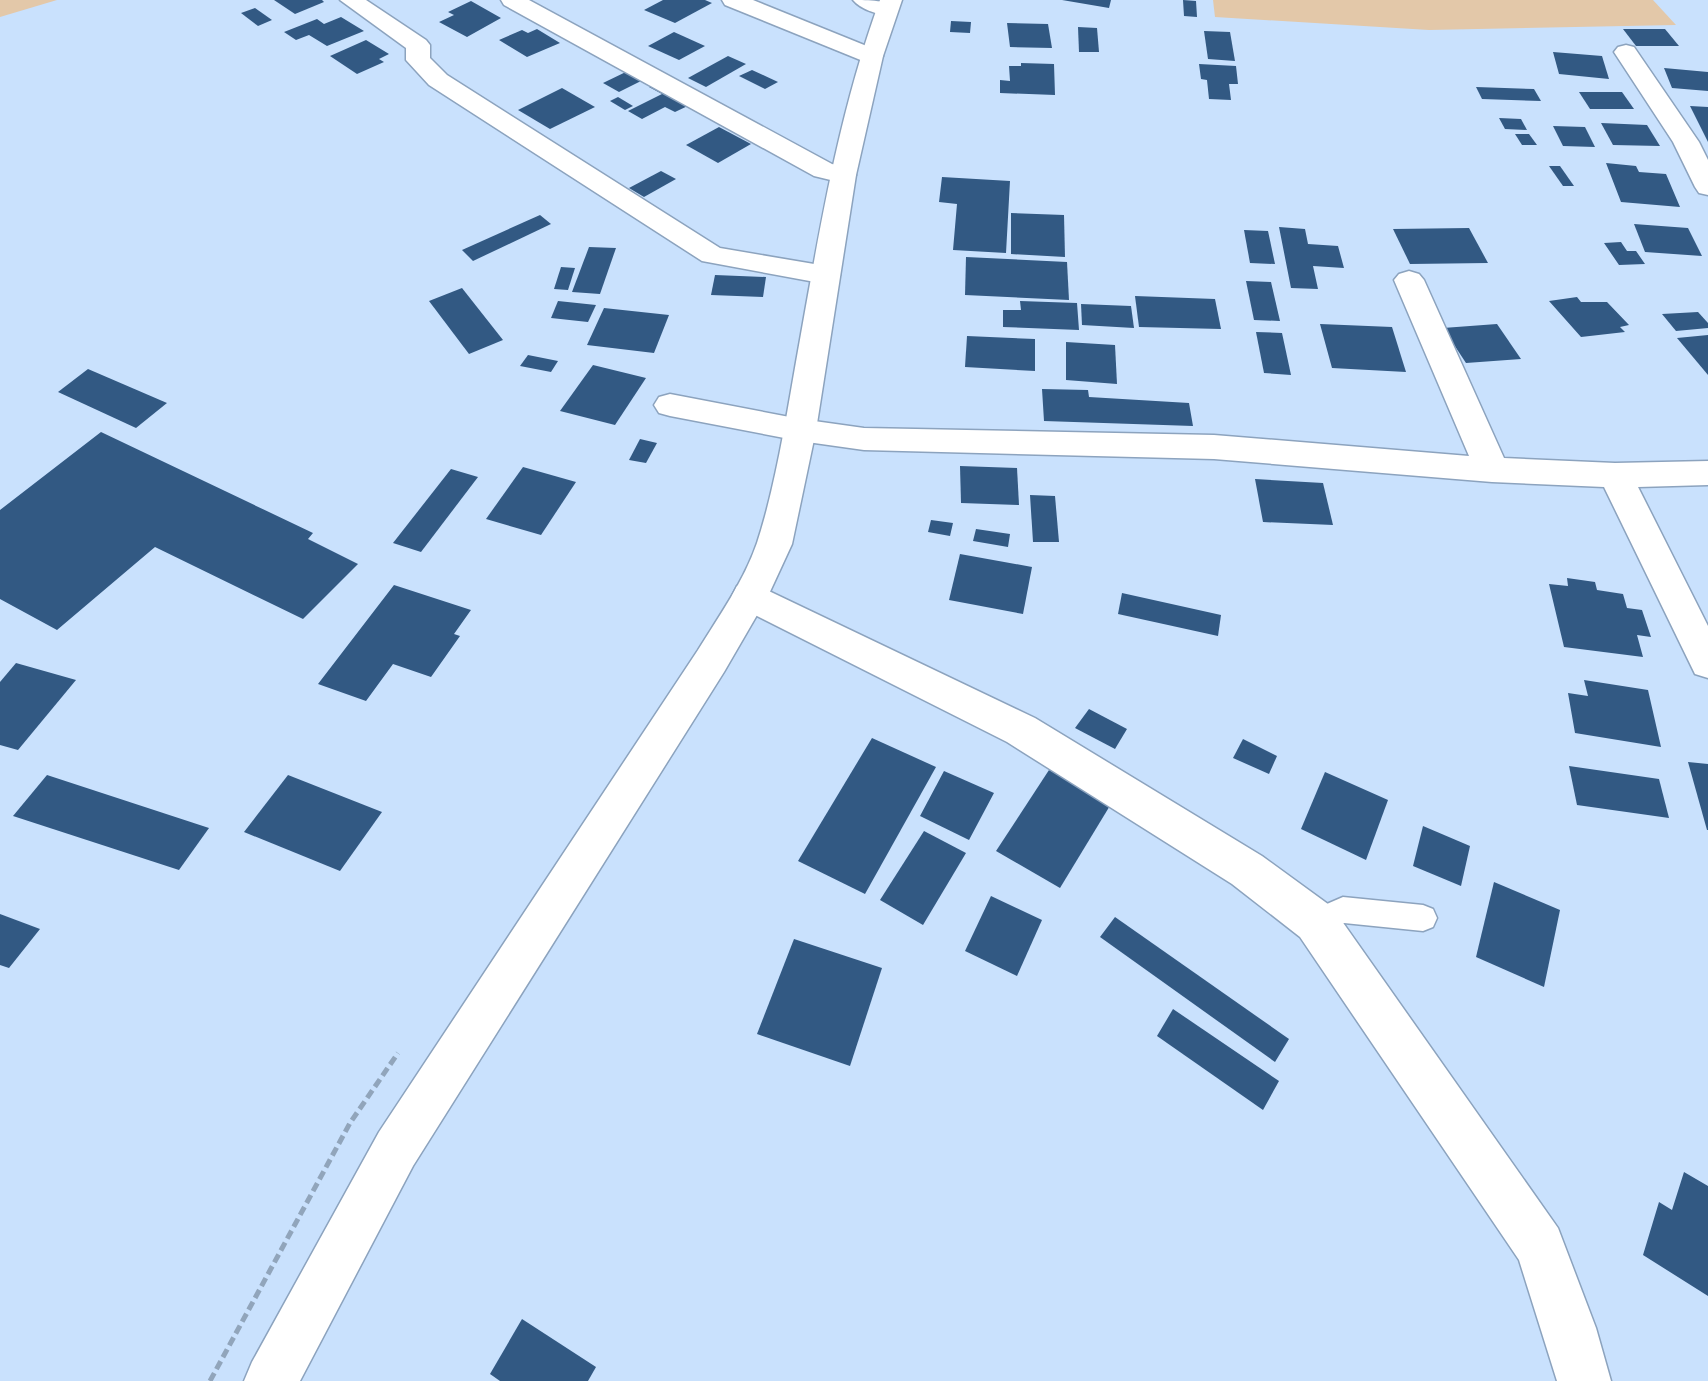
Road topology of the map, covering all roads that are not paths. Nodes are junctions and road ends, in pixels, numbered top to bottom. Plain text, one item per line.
1 (351, 0) edge
2 (512, 0) edge
3 (733, 0) edge
4 (881, 3) edge
5 (1626, 52) dead end
6 (871, 57) junction
7 (843, 175) junction
8 (1708, 187) edge
9 (826, 275) junction
10 (1409, 280) dead end
11 (670, 405) dead end
12 (800, 430) junction
13 (1492, 470) junction
14 (1708, 473) edge
15 (1615, 475) junction
16 (750, 596) junction
17 (1708, 663) edge
18 (1423, 918) dead end
19 (1315, 922) junction
20 (271, 1381) edge
21 (1584, 1381) edge

1 - 9 street
2 - 7 street
3 - 6 street
4 - 6 street
5 - 8 street
6 - 7 street
7 - 9 street
9 - 12 street
10 - 13 street
11 - 12 street
12 - 13 street
12 - 16 street
13 - 15 street
14 - 15 street
15 - 17 street
16 - 19 street
16 - 20 street
18 - 19 lane
19 - 21 street

